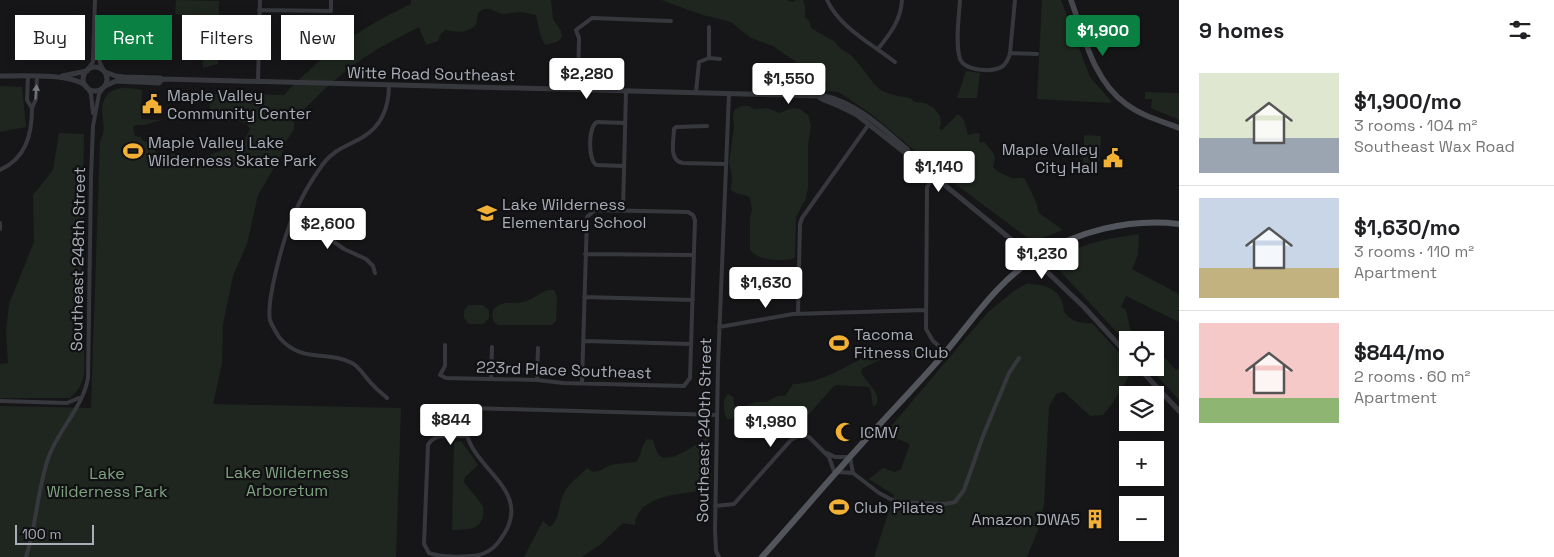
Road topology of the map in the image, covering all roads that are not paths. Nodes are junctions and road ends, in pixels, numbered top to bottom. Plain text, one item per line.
1 (95, 0) edge
2 (260, 0) edge
3 (331, 0) edge
4 (827, 0) edge
5 (902, 0) edge
6 (960, 0) edge
7 (1015, 0) edge
8 (1071, 0) edge
9 (260, 10) junction
10 (95, 15) edge
11 (671, 21) dead end
12 (709, 27) dead end
13 (95, 35) edge
14 (878, 49) junction
15 (1010, 53) junction
16 (1037, 54) dead end
17 (709, 58) junction
18 (720, 59) dead end
19 (99, 60) edge
20 (895, 62) dead end
21 (87, 71) junction
22 (104, 71) junction
23 (0, 76) edge
24 (28, 76) junction
25 (37, 77) junction
26 (56, 77) junction
27 (162, 80) junction
28 (258, 82) junction
29 (389, 85) junction
30 (86, 86) junction
31 (104, 86) junction
32 (578, 90) junction
33 (626, 91) junction
34 (696, 92) junction
35 (729, 93) junction
36 (819, 97) junction
37 (32, 108) junction
38 (94, 120) junction
39 (625, 123) junction
40 (869, 124) junction
41 (707, 126) dead end
42 (1179, 128) edge
43 (894, 138) junction
44 (910, 156) junction
45 (726, 164) junction
46 (624, 166) junction
47 (0, 170) edge
48 (934, 176) junction
49 (623, 210) junction
50 (293, 216) junction
51 (0, 223) edge
52 (1179, 224) edge
53 (0, 230) edge
54 (585, 254) junction
55 (694, 256) junction
56 (1033, 259) junction
57 (375, 273) dead end
58 (584, 297) junction
59 (693, 300) junction
60 (926, 310) junction
61 (798, 314) junction
62 (719, 327) junction
63 (584, 341) junction
64 (691, 344) junction
65 (1119, 344) edge
66 (445, 345) dead end
67 (492, 346) dead end
68 (538, 348) dead end
69 (946, 352) junction
70 (1019, 358) dead end
71 (1146, 376) edge
72 (491, 379) junction
73 (538, 380) junction
74 (582, 383) junction
75 (81, 396) junction
76 (387, 398) dead end
77 (0, 401) edge
78 (1179, 411) edge
79 (717, 415) junction
80 (466, 436) junction
81 (826, 453) junction
82 (850, 457) junction
83 (836, 473) junction
84 (853, 473) junction
85 (715, 506) junction
86 (428, 555) edge
87 (26, 557) edge
88 (719, 557) edge
89 (762, 557) edge

1 - 10 street
2 - 9 street
3 - 9 street
4 - 14 street
5 - 14 street
6 - 15 street
7 - 15 street
8 - 42 main road
9 - 28 street
11 - 32 street
12 - 17 street
13 - 21 street
14 - 20 street
15 - 16 street
17 - 18 street
17 - 34 street
19 - 22 street
21 - 22 street
21 - 26 street
21 - 30 street
22 - 27 street, Witte Road Southeast
22 - 31 street
23 - 24 street
24 - 25 street
24 - 37 street
25 - 26 street
37 -> 25 street
26 - 30 street
27 - 28 street, Witte Road Southeast
27 - 31 street, Witte Road Southeast
28 - 29 street, Witte Road Southeast
29 - 32 street, Witte Road Southeast
29 - 50 street
30 - 31 street
30 - 38 street, Southeast 248th Street
31 - 38 street, Southeast 248th Street
32 - 33 street, Witte Road Southeast
33 - 34 street, Witte Road Southeast
33 - 39 street
34 - 35 street, Witte Road Southeast
35 - 36 street, Witte Road Southeast
35 - 45 street, Southeast 240th Street
36 - 40 street, Witte Road Southeast
36 - 43 street, Witte Road Southeast
37 - 47 street
38 - 75 street, Southeast 248th Street
39 - 46 street
39 - 46 street
40 - 43 street
40 - 44 street, Witte Road Southeast
40 - 61 street
41 - 45 street
43 - 44 street, Witte Road Southeast
44 - 48 street, Witte Road Southeast
45 - 62 street, Southeast 240th Street
46 - 49 street
48 - 56 street, Witte Road Southeast
48 - 60 street
49 - 54 street
49 - 55 street
50 - 57 street
50 - 76 street
51 - 53 street
52 - 56 main road
54 - 55 street
54 - 58 street
55 - 59 street
56 - 65 street, Witte Road Southeast
56 - 69 main road
58 - 59 street
58 - 63 street
59 - 64 street
60 - 61 street
60 - 69 street
61 - 62 street
62 - 79 street, Southeast 240th Street
63 - 64 street
63 - 74 street
64 - 74 street, 223rd Place Southeast
66 - 72 street, 223rd Place Southeast
67 - 72 street
68 - 73 street
69 - 82 main road
70 - 84 street
71 - 78 street
72 - 73 street, 223rd Place Southeast
73 - 74 street, 223rd Place Southeast
75 - 77 street
75 - 87 street, Southeast 248th Street
79 - 80 street
79 - 85 street, Southeast 240th Street
80 - 86 street
80 - 86 street
81 - 82 street
81 - 83 street
81 - 85 street
82 - 83 main road
82 - 84 street
83 - 84 street
83 - 89 main road
85 - 88 street, Southeast 240th Street

